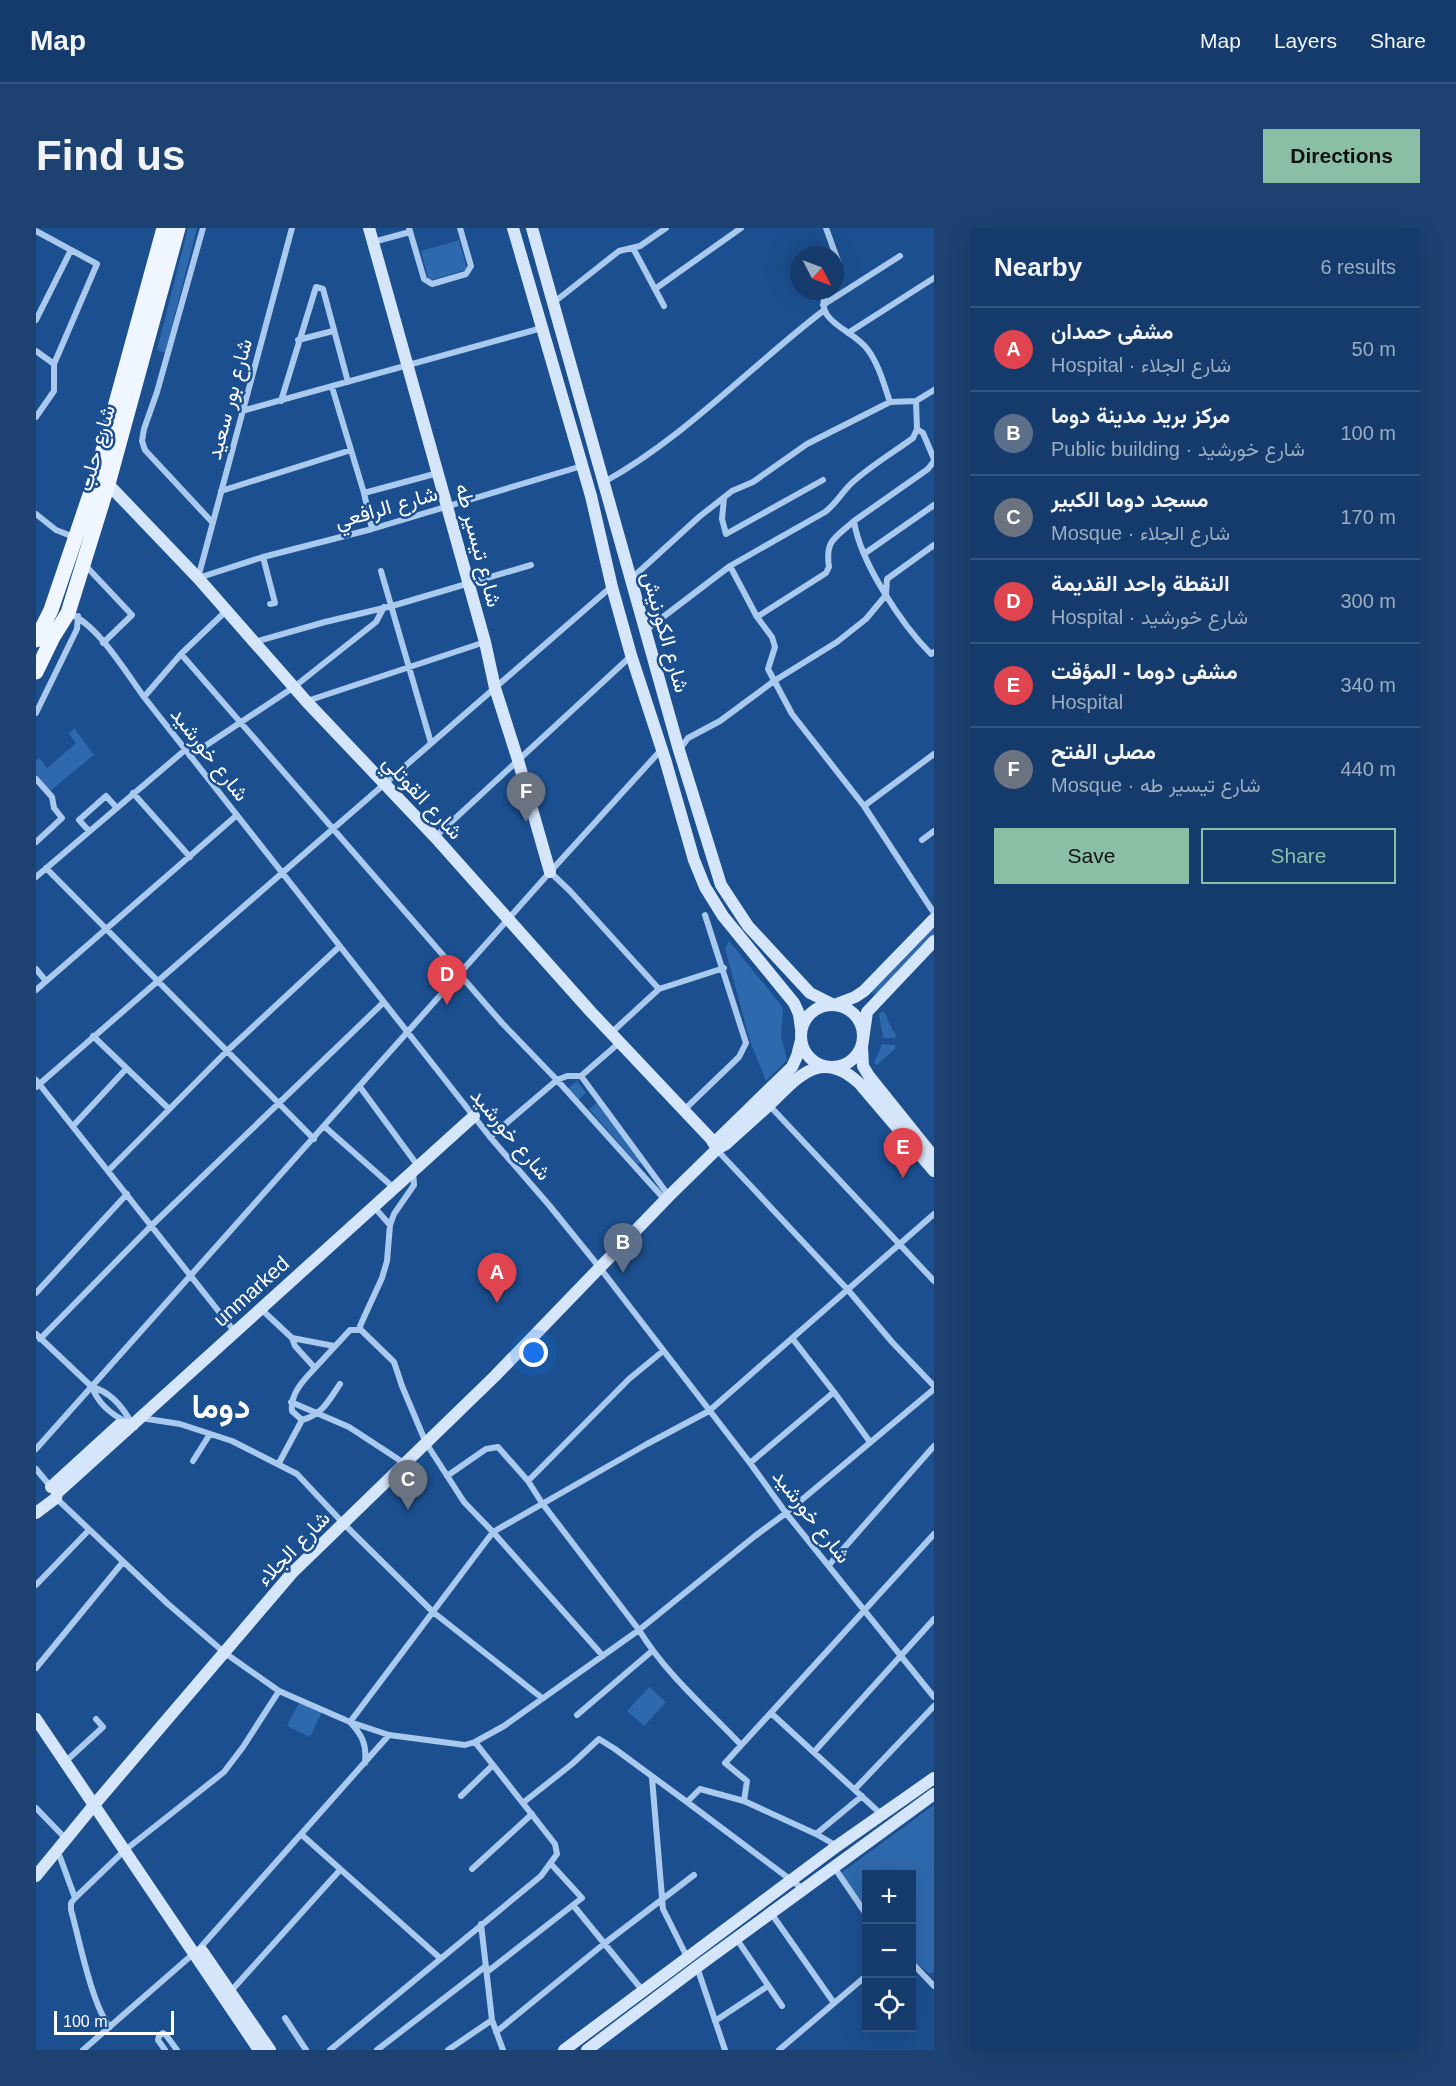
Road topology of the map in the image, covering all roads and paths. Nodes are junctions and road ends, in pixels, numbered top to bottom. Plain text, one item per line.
1 (164, 228) edge
2 (178, 228) edge
3 (203, 228) edge
4 (292, 228) edge
5 (369, 228) edge
6 (460, 228) edge
7 (513, 228) edge
8 (532, 228) edge
9 (666, 228) edge
10 (741, 228) edge
11 (826, 228) edge
12 (410, 230) edge
13 (36, 231) edge
14 (373, 242) junction
15 (832, 246) edge
16 (633, 248) junction
17 (71, 250) junction
18 (900, 256) dead end
19 (934, 278) edge
20 (656, 289) junction
21 (822, 300) edge
22 (553, 303) junction
23 (664, 306) dead end
24 (823, 308) junction
25 (36, 320) edge
26 (543, 328) junction
27 (333, 331) junction
28 (848, 333) junction
29 (298, 340) junction
30 (36, 351) edge
31 (54, 364) junction
32 (409, 366) junction
33 (348, 382) junction
34 (332, 387) junction
35 (934, 390) edge
36 (916, 400) junction
37 (280, 401) junction
38 (890, 402) junction
39 (242, 411) junction
40 (36, 417) edge
41 (917, 429) junction
42 (351, 450) junction
43 (934, 460) edge
44 (582, 466) junction
45 (438, 473) junction
46 (823, 480) dead end
47 (101, 482) junction
48 (604, 482) junction
49 (220, 491) junction
50 (364, 493) junction
51 (724, 498) junction
52 (934, 505) edge
53 (448, 506) junction
54 (36, 514) edge
55 (854, 521) junction
56 (212, 522) junction
57 (372, 529) junction
58 (74, 537) junction
59 (934, 545) edge
60 (864, 554) junction
61 (263, 557) junction
62 (83, 563) junction
63 (531, 565) dead end
64 (730, 566) junction
65 (381, 570) dead end
66 (198, 578) junction
67 (631, 578) junction
68 (469, 583) junction
69 (612, 587) junction
70 (886, 595) junction
71 (270, 604) dead end
72 (392, 606) junction
73 (384, 608) junction
74 (51, 610) junction
75 (225, 612) junction
76 (73, 615) junction
77 (757, 617) junction
78 (646, 630) junction
79 (36, 640) edge
80 (254, 642) junction
81 (485, 642) junction
82 (103, 643) junction
83 (934, 652) edge
84 (181, 654) junction
85 (631, 655) junction
86 (410, 668) junction
87 (36, 672) edge
88 (658, 672) junction
89 (638, 678) junction
90 (774, 681) junction
91 (294, 687) junction
92 (495, 688) junction
93 (144, 697) junction
94 (306, 701) junction
95 (36, 713) edge
96 (240, 723) junction
97 (431, 743) junction
98 (662, 750) junction
99 (679, 750) junction
100 (188, 753) junction
101 (934, 754) edge
102 (518, 760) junction
103 (36, 779) edge
104 (385, 784) junction
105 (133, 793) junction
106 (864, 806) junction
107 (116, 807) junction
108 (237, 815) junction
109 (334, 827) junction
110 (89, 831) junction
111 (934, 831) edge
112 (435, 837) junction
113 (922, 840) dead end
114 (36, 842) edge
115 (190, 856) junction
116 (46, 868) junction
117 (282, 872) junction
118 (550, 872) junction
119 (37, 874) edge
120 (934, 913) edge
121 (705, 915) dead end
122 (934, 919) edge
123 (508, 920) junction
124 (106, 929) junction
125 (934, 941) edge
126 (340, 946) junction
127 (724, 968) junction
128 (36, 969) edge
129 (460, 974) junction
130 (157, 980) junction
131 (46, 981) junction
132 (659, 989) junction
133 (36, 990) edge
134 (384, 1002) junction
135 (834, 1005) junction
136 (408, 1033) junction
137 (801, 1034) junction
138 (93, 1036) junction
139 (863, 1037) junction
140 (616, 1038) junction
141 (227, 1051) junction
142 (831, 1067) junction
143 (126, 1070) junction
144 (581, 1076) junction
145 (557, 1080) junction
146 (37, 1084) edge
147 (360, 1087) junction
148 (278, 1103) junction
149 (769, 1105) junction
150 (168, 1108) junction
151 (684, 1110) junction
152 (474, 1116) junction
153 (73, 1126) junction
154 (325, 1126) junction
155 (903, 1127) junction
156 (490, 1137) junction
157 (314, 1139) junction
158 (717, 1149) junction
159 (933, 1153) edge
160 (416, 1169) junction
161 (109, 1170) junction
162 (934, 1172) edge
163 (394, 1189) junction
164 (127, 1194) junction
165 (667, 1198) junction
166 (374, 1207) junction
167 (934, 1215) edge
168 (390, 1225) junction
169 (151, 1226) junction
170 (899, 1245) junction
171 (600, 1268) junction
172 (190, 1276) junction
173 (934, 1281) edge
174 (848, 1290) junction
175 (36, 1293) edge
176 (261, 1308) junction
177 (361, 1330) junction
178 (235, 1332) junction
179 (38, 1337) edge
180 (292, 1338) junction
181 (792, 1338) junction
182 (334, 1346) junction
183 (663, 1351) junction
184 (315, 1368) junction
185 (340, 1384) dead end
186 (92, 1388) junction
187 (934, 1388) edge
188 (834, 1392) junction
189 (291, 1402) junction
190 (709, 1411) junction
191 (317, 1414) junction
192 (302, 1420) junction
193 (137, 1421) junction
194 (210, 1434) junction
195 (426, 1443) junction
196 (870, 1443) junction
197 (934, 1446) edge
198 (36, 1449) edge
199 (193, 1461) dead end
200 (279, 1463) junction
201 (404, 1463) junction
202 (750, 1463) junction
203 (36, 1469) edge
204 (447, 1476) junction
205 (528, 1481) junction
206 (55, 1493) junction
207 (542, 1503) junction
208 (36, 1513) edge
209 (786, 1513) junction
210 (344, 1524) junction
211 (89, 1530) junction
212 (493, 1532) junction
213 (934, 1534) edge
214 (123, 1562) junction
215 (829, 1565) junction
216 (36, 1585) edge
217 (864, 1610) junction
218 (433, 1612) junction
219 (934, 1619) edge
220 (639, 1630) junction
221 (652, 1652) junction
222 (225, 1653) junction
223 (603, 1656) junction
224 (900, 1656) junction
225 (36, 1668) edge
226 (279, 1691) junction
227 (934, 1697) edge
228 (542, 1698) junction
229 (934, 1706) edge
230 (771, 1713) junction
231 (577, 1715) dead end
232 (36, 1719) edge
233 (96, 1719) dead end
234 (350, 1722) junction
235 (389, 1735) junction
236 (475, 1742) junction
237 (741, 1744) junction
238 (814, 1752) junction
239 (65, 1762) junction
240 (365, 1763) junction
241 (493, 1766) junction
242 (652, 1778) junction
243 (934, 1778) edge
244 (855, 1789) junction
245 (934, 1794) edge
246 (461, 1796) dead end
247 (862, 1796) junction
248 (744, 1801) junction
249 (687, 1802) junction
250 (524, 1803) junction
251 (94, 1804) junction
252 (36, 1808) edge
253 (532, 1814) junction
254 (882, 1815) junction
255 (816, 1834) junction
256 (302, 1835) junction
257 (66, 1839) junction
258 (837, 1846) junction
259 (127, 1849) junction
260 (56, 1853) junction
261 (551, 1864) junction
262 (833, 1867) junction
263 (472, 1869) dead end
264 (340, 1870) junction
265 (694, 1875) dead end
266 (36, 1876) edge
267 (791, 1881) junction
268 (802, 1889) junction
269 (75, 1898) junction
270 (663, 1899) junction
271 (573, 1905) junction
272 (862, 1907) edge
273 (771, 1913) junction
274 (481, 1924) junction
275 (736, 1938) junction
276 (605, 1942) junction
277 (197, 1951) junction
278 (687, 1957) junction
279 (440, 1958) junction
280 (697, 1966) junction
281 (916, 1967) edge
282 (486, 1969) junction
283 (934, 1974) edge
284 (865, 1978) edge
285 (928, 1979) junction
286 (768, 1986) junction
287 (934, 1986) edge
288 (231, 1991) junction
289 (643, 1991) junction
290 (834, 2003) junction
291 (782, 2006) dead end
292 (285, 2018) dead end
293 (492, 2020) junction
294 (716, 2021) junction
295 (110, 2027) junction
296 (496, 2032) junction
297 (83, 2050) edge
298 (165, 2050) edge
299 (177, 2050) edge
300 (259, 2050) edge
301 (270, 2050) edge
302 (306, 2050) edge
303 (330, 2050) edge
304 (377, 2050) edge
305 (448, 2050) edge
306 (503, 2050) edge
307 (564, 2050) edge
308 (587, 2050) edge
309 (725, 2050) edge
310 (779, 2050) edge

1 - 47 main road, شارع حلب
2 - 47 main road, شارع حلب
3 - 56 street
4 - 39 street, شارع بور سعيد
5 - 14 street, شارع تيسير طه
6 - 12 street
7 - 26 street, شارع الكورنيش
8 - 22 street, شارع الكورنيش
9 - 16 street
10 - 20 street
11 - 15 street
12 - 14 street
13 - 17 street
14 - 32 street, شارع تيسير طه
16 - 20 street
16 - 22 street
17 - 25 street
17 - 31 street
18 - 24 street
19 - 28 street
20 - 23 street
21 - 24 street
22 - 48 street, شارع الكورنيش
24 - 28 street
24 - 48 street
26 - 32 street
26 - 44 street, شارع الكورنيش
27 - 29 street
27 - 29 street
27 - 33 street
28 - 38 street
29 - 37 street
30 - 31 street
31 - 40 street
32 - 33 street
32 - 45 street, شارع تيسير طه
33 - 34 street
34 - 37 street
34 - 42 street
35 - 36 street
36 - 38 street
36 - 41 street
37 - 39 street
38 - 51 street
39 - 49 street, شارع بور سعيد
41 - 43 street
41 - 64 street
42 - 49 street
42 - 50 street
43 - 55 street
44 - 53 street, شارع الرافعي
44 - 69 street, شارع الكورنيش
45 - 50 street
45 - 53 street, شارع تيسير طه
46 - 51 street
47 - 58 main road, شارع حلب
47 - 62 main road, شارع حلب
47 - 66 street, شارع القوتلي
48 - 67 street, شارع الكورنيش
49 - 56 street, شارع بور سعيد
50 - 57 street
51 - 67 street
52 - 60 street
53 - 57 street, شارع الرافعي
53 - 68 street, شارع تيسير طه
54 - 58 street
55 - 60 street
55 - 77 street
56 - 66 street, شارع بور سعيد
57 - 61 street, شارع الرافعي
58 - 74 main road, شارع حلب
59 - 70 street
60 - 70 street
61 - 66 street, شارع الرافعي
61 - 71 street
62 - 76 main road, شارع حلب
62 - 82 street
63 - 68 street
64 - 77 street
64 - 78 street
65 - 72 street
66 - 75 street, شارع القوتلي
67 - 78 street, شارع الكورنيش
68 - 72 street
68 - 81 street, شارع تيسير طه
69 - 85 street, شارع الكورنيش
69 - 92 street
70 - 83 street
70 - 90 street
72 - 73 street
72 - 86 street
73 - 80 street
73 - 91 street
74 - 76 street
74 - 79 main road, شارع حلب
75 - 80 street, شارع القوتلي
75 - 84 street
76 - 82 street, شارع خورشيد
76 - 87 main road, شارع حلب
76 - 95 street
77 - 90 street
78 - 88 street, شارع الكورنيش
80 - 91 street, شارع القوتلي
81 - 86 street
81 - 92 street, شارع تيسير طه
82 - 93 street, شارع خورشيد
84 - 93 street
84 - 96 street
85 - 89 street, شارع الكورنيش
85 - 102 street
86 - 94 street
86 - 97 street
88 - 89 street
88 - 99 street, شارع الكورنيش
89 - 98 street, شارع الكورنيش
90 - 99 street
90 - 106 street
91 - 94 street, شارع القوتلي
91 - 96 street
92 - 97 street
92 - 102 street, شارع تيسير طه
93 - 100 street, شارع خورشيد
94 - 104 street, شارع القوتلي
96 - 100 street
96 - 109 street
97 - 104 street
98 - 118 street
98 - 137 street, شارع الكورنيش
99 - 135 street, شارع الكورنيش
100 - 105 street
100 - 108 street, شارع خورشيد
101 - 106 street
102 - 112 street
102 - 118 street, شارع تيسير طه
103 - 114 street
104 - 109 street
104 - 112 street, شارع القوتلي
105 - 107 street
105 - 115 street
106 - 120 street
107 - 110 street
107 - 110 street
108 - 115 street
108 - 117 street, شارع خورشيد
109 - 117 street
109 - 129 street
110 - 116 street
111 - 113 street
112 - 123 street, شارع القوتلي
115 - 124 street
116 - 119 street
116 - 124 street
117 - 126 street, شارع خورشيد
117 - 130 street
118 - 123 street
118 - 132 street
121 - 127 street
122 - 135 street
123 - 129 street
123 - 140 street, شارع القوتلي
124 - 130 street
124 - 131 street
125 - 139 street
126 - 134 street, شارع خورشيد
126 - 141 street
127 - 132 street
127 - 151 street
128 - 131 street
129 - 136 street
129 - 145 street
130 - 138 street
130 - 141 street
131 - 133 street
132 - 140 street
134 - 136 street, شارع خورشيد
134 - 148 street
135 - 137 street
135 - 139 street
136 - 147 street
136 - 152 street, شارع خورشيد
137 - 142 street
137 - 158 street
138 - 143 street
138 - 146 street
139 - 142 street
139 - 155 street
140 - 144 street
140 - 151 street, شارع القوتلي
141 - 148 street
141 - 150 street
142 - 149 street
142 - 155 street
143 - 150 street
143 - 153 street
144 - 145 street
144 - 165 street
145 - 156 street
145 - 165 street
146 - 153 street
147 - 154 street
147 - 160 street
148 - 157 street
148 - 169 street
149 - 158 street
149 - 170 street
150 - 161 street
151 - 158 street, شارع القوتلي
152 - 156 street, شارع خورشيد
152 - 160 street, unmarked
153 - 161 street
154 - 157 street
154 - 163 street
155 - 159 street
155 - 162 street
156 - 171 street, شارع خورشيد
157 - 172 street
158 - 165 street, شارع الجلاء
158 - 174 street
160 - 163 street, unmarked
160 - 168 street
161 - 164 street
163 - 166 street, unmarked
164 - 169 street
164 - 175 street
165 - 171 street, شارع الجلاء
166 - 168 street
166 - 176 street, unmarked
167 - 170 street
168 - 177 street
169 - 172 street
169 - 179 street
170 - 173 street
170 - 174 street
171 - 183 street, شارع خورشيد
171 - 195 street, شارع الجلاء
172 - 178 street
172 - 186 street
174 - 181 street
174 - 187 street
176 - 178 street, unmarked
176 - 180 street
177 - 182 street
177 - 195 street
178 - 193 street, unmarked
179 - 186 street
180 - 182 street
180 - 184 street
181 - 188 street
181 - 190 street
182 - 184 street
183 - 190 street, شارع خورشيد
183 - 205 street
184 - 189 street
185 - 191 street
186 - 193 street
186 - 193 street
186 - 198 street
187 - 196 street
188 - 196 street
188 - 202 street
189 - 191 street
189 - 192 street
190 - 202 street, شارع خورشيد
190 - 207 street
191 - 192 street
191 - 201 street
192 - 200 street
193 - 194 street
193 - 206 street, unmarked
194 - 199 street
194 - 200 street
195 - 201 street, شارع الجلاء
195 - 204 street
196 - 209 street
197 - 215 street
200 - 210 street
201 - 210 street, شارع الجلاء
202 - 209 street, شارع خورشيد
203 - 206 street
204 - 205 street
204 - 212 street
205 - 207 street
206 - 208 street, unmarked
206 - 211 street
207 - 212 street
207 - 220 street
209 - 215 street, شارع خورشيد
209 - 220 street
210 - 218 street
210 - 222 street, شارع الجلاء
211 - 214 street
211 - 216 street
212 - 218 street
212 - 223 street
213 - 217 street
214 - 222 street
214 - 225 street
215 - 217 street, شارع خورشيد
217 - 224 street, شارع خورشيد
217 - 230 street
218 - 228 street
218 - 234 street
219 - 224 street
220 - 221 street
220 - 223 street
221 - 231 street
221 - 237 street
222 - 226 street
222 - 251 street, شارع الجلاء
223 - 228 street
224 - 227 street, شارع خورشيد
224 - 238 street
226 - 234 street
226 - 259 street
228 - 236 street
229 - 244 street
230 - 237 street
230 - 238 street
232 - 239 street
233 - 239 street
234 - 235 street
234 - 240 street
235 - 236 street
235 - 240 street
236 - 241 street
237 - 248 street
238 - 244 street
239 - 251 street
240 - 256 street
241 - 246 street
241 - 250 street
242 - 249 street
242 - 250 street
242 - 270 street
243 - 254 street
244 - 247 street
245 - 262 street
247 - 254 street
247 - 255 street
248 - 249 street
248 - 255 street
249 - 267 street
250 - 253 street
251 - 257 street, شارع الجلاء
251 - 259 street
252 - 257 street
253 - 261 street
253 - 263 street
254 - 258 street
255 - 258 street
256 - 264 street
256 - 277 street
257 - 260 street, شارع الجلاء
258 - 267 street
259 - 269 street
259 - 277 street
260 - 266 street, شارع الجلاء
260 - 269 street
261 - 271 street
261 - 274 street
262 - 268 street
262 - 272 street
264 - 279 street
264 - 288 street
265 - 270 street
267 - 268 street
267 - 278 street
268 - 273 street
269 - 295 street
270 - 276 street
270 - 278 street
271 - 276 street
271 - 282 street
273 - 275 street
273 - 290 street
274 - 279 street
274 - 282 street
275 - 280 street
275 - 286 street
276 - 289 street
276 - 296 street
277 - 288 street
277 - 295 street
277 - 300 street
278 - 289 street
279 - 303 street
280 - 294 street
280 - 308 street
281 - 285 street
282 - 293 street
282 - 304 street
283 - 285 street
284 - 290 street
285 - 287 street
286 - 291 street
286 - 294 street
288 - 301 street
289 - 307 street
290 - 310 street
292 - 302 street
293 - 296 street
293 - 305 street
294 - 309 street
295 - 297 street
296 - 306 street
298 - 299 street

